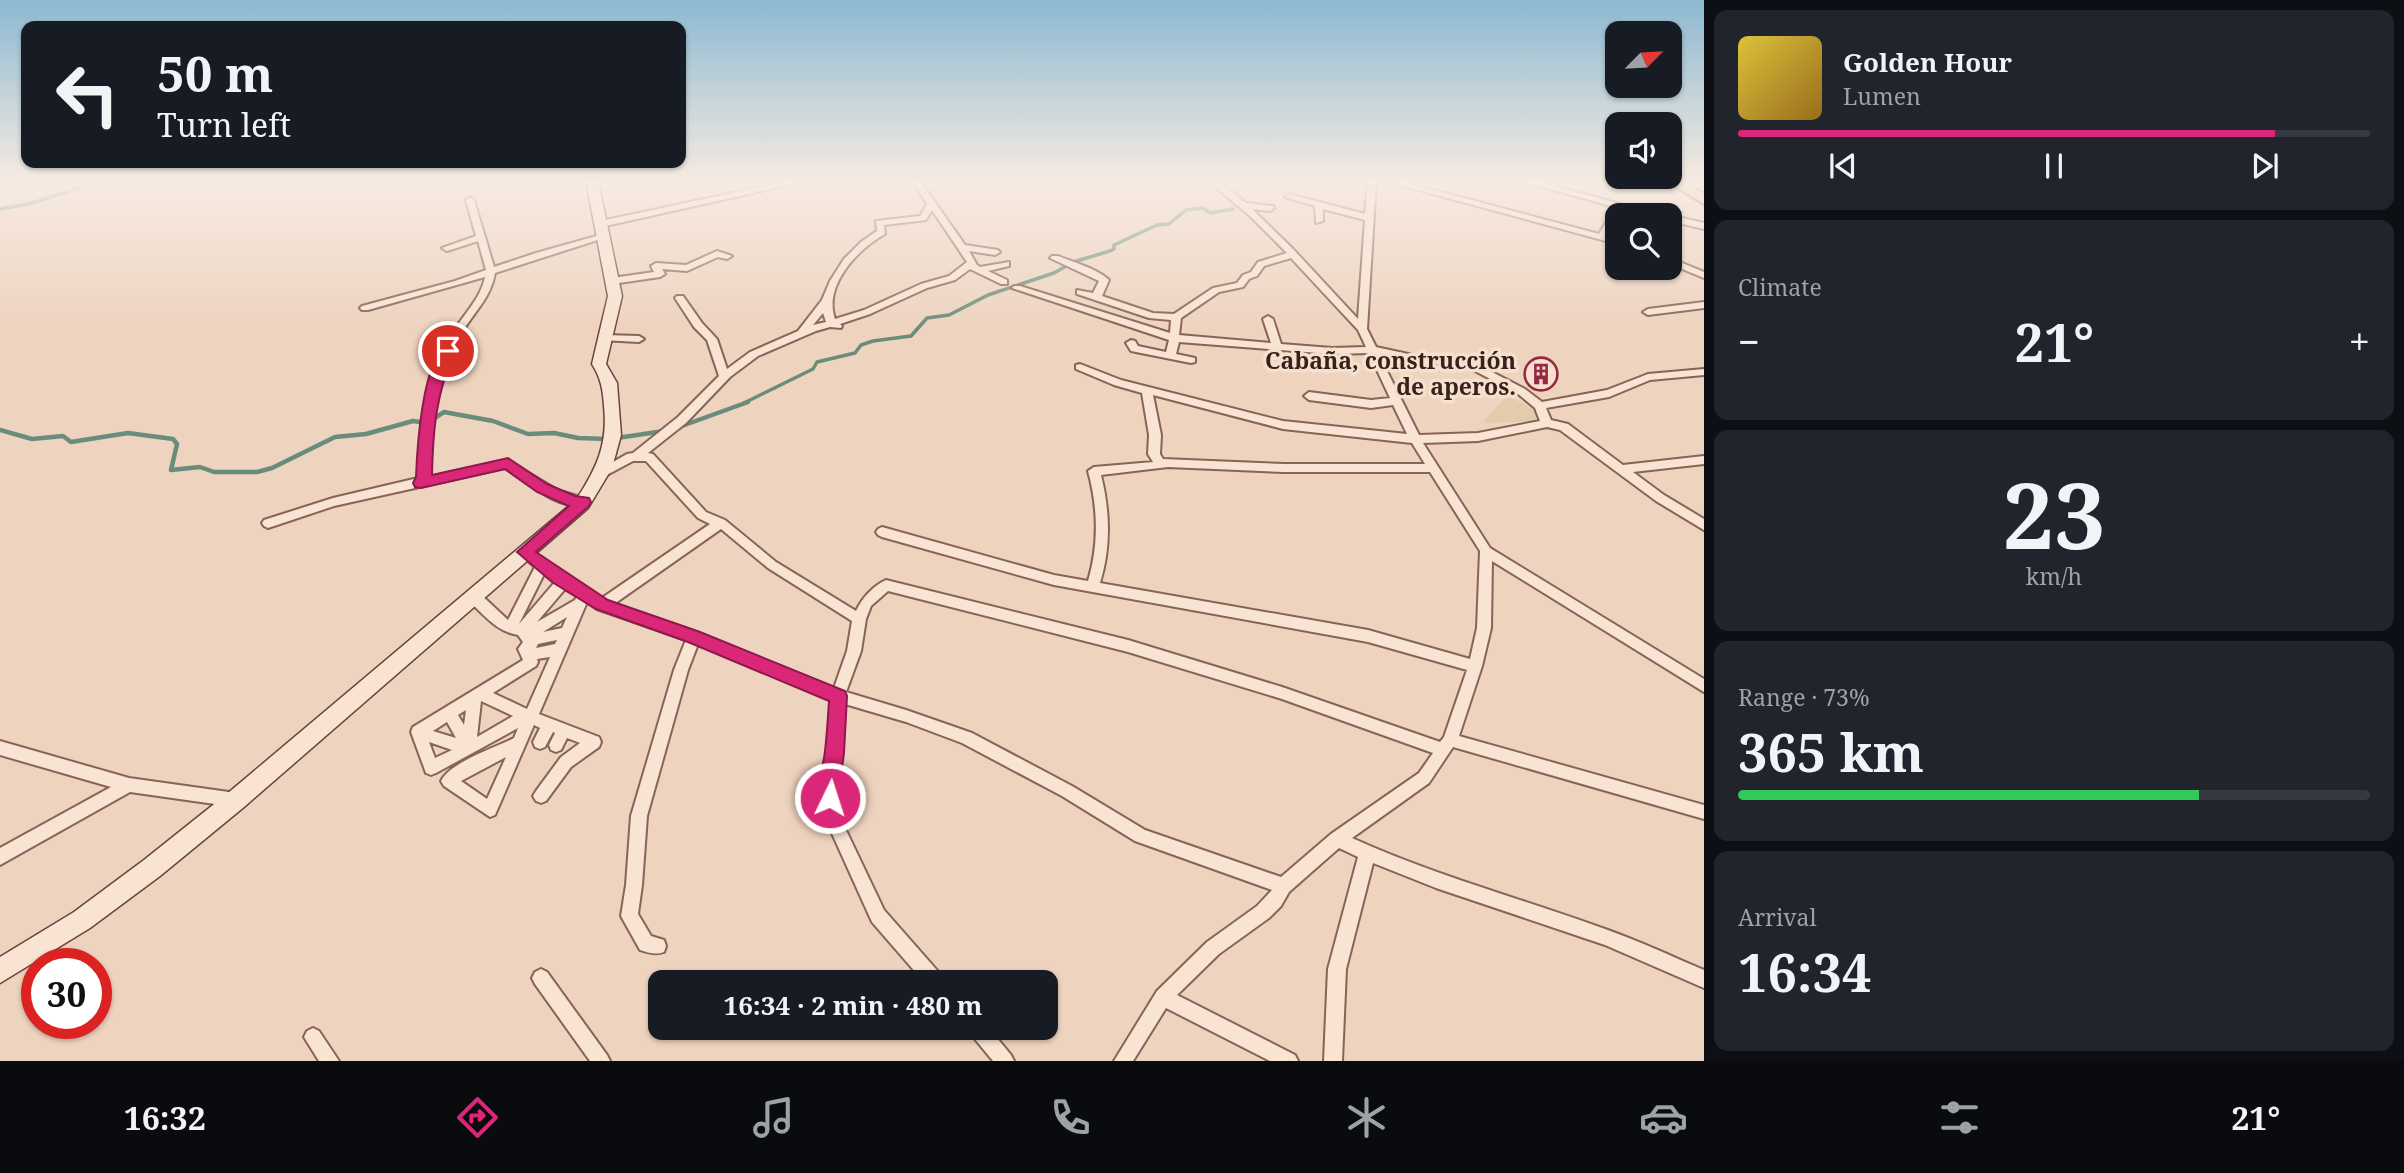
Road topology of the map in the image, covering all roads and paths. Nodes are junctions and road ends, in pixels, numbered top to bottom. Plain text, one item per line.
1 (602, 230) edge
2 (480, 231) edge
3 (601, 231) edge
4 (882, 231) edge
5 (951, 231) edge
6 (1268, 231) edge
7 (1368, 231) edge
8 (1581, 231) edge
9 (1605, 231) edge
10 (1602, 236) junction
11 (482, 237) junction
12 (1605, 237) edge
13 (962, 247) junction
14 (447, 248) dead end
15 (995, 253) dead end
16 (1290, 255) junction
17 (727, 256) dead end
18 (1055, 258) dead end
19 (1006, 264) dead end
20 (1682, 266) edge
21 (974, 267) junction
22 (491, 272) junction
23 (1704, 275) edge
24 (612, 281) junction
25 (1004, 282) dead end
26 (1017, 288) dead end
27 (1080, 292) dead end
28 (680, 298) dead end
29 (1096, 298) junction
30 (826, 302) junction
31 (1704, 305) edge
32 (365, 308) dead end
33 (1648, 312) dead end
34 (1176, 317) junction
35 (1268, 319) dead end
36 (835, 325) junction
37 (1362, 329) junction
38 (805, 334) junction
39 (605, 338) junction
40 (1174, 338) junction
41 (639, 339) dead end
42 (1131, 343) dead end
43 (1273, 347) junction
44 (1373, 350) junction
45 (1169, 355) junction
46 (1191, 360) dead end
47 (1274, 361) dead end
48 (1080, 367) dead end
49 (1704, 372) edge
50 (724, 377) junction
51 (1147, 391) junction
52 (1309, 396) dead end
53 (1397, 401) junction
54 (1540, 406) junction
55 (1547, 423) junction
56 (1415, 439) junction
57 (652, 444) junction
58 (612, 451) junction
59 (637, 456) junction
60 (1704, 460) edge
61 (1171, 464) junction
62 (1434, 468) junction
63 (1624, 469) junction
64 (603, 474) junction
65 (421, 483) junction
66 (583, 502) junction
67 (268, 523) dead end
68 (720, 523) junction
69 (1704, 525) edge
70 (882, 532) dead end
71 (1486, 551) junction
72 (525, 552) junction
73 (542, 566) junction
74 (564, 581) junction
75 (1094, 585) junction
76 (473, 596) junction
77 (582, 599) junction
78 (602, 605) junction
79 (859, 619) junction
80 (567, 633) junction
81 (694, 637) junction
82 (523, 638) junction
83 (560, 649) junction
84 (1475, 666) junction
85 (1704, 686) edge
86 (838, 696) junction
87 (478, 697) junction
88 (450, 713) junction
89 (529, 717) junction
90 (549, 725) junction
91 (564, 730) junction
92 (418, 732) junction
93 (521, 742) junction
94 (540, 742) dead end
95 (556, 745) dead end
96 (1447, 745) junction
97 (468, 748) junction
98 (5, 752) edge
99 (129, 785) junction
100 (541, 796) dead end
101 (236, 800) junction
102 (1704, 812) edge
103 (1337, 839) junction
104 (1367, 854) junction
105 (0, 857) edge
106 (1283, 886) junction
107 (658, 946) dead end
108 (925, 970) edge
109 (0, 971) edge
110 (541, 978) dead end
111 (1704, 979) edge
112 (1163, 997) junction
113 (313, 1037) dead end
114 (987, 1040) edge
115 (330, 1061) edge
116 (601, 1061) edge
117 (1006, 1061) edge
118 (1123, 1061) edge
119 (1289, 1061) edge
120 (1333, 1061) edge

1 - 24 street
2 - 11 street
3 - 22 street
4 - 30 street
5 - 13 street
6 - 16 street
7 - 37 street
8 - 10 street
9 - 10 street
10 - 12 street
11 - 14 street
11 - 22 street
13 - 15 street
13 - 21 street
16 - 34 street
16 - 37 street
17 - 24 street
18 - 29 street
19 - 21 street
20 - 23 street
21 - 25 street
21 - 36 street
22 - 32 street
22 - 65 street
24 - 39 street
26 - 40 street
27 - 29 street
28 - 50 street
29 - 34 street
30 - 36 street
30 - 38 street
31 - 33 street
34 - 40 street
35 - 43 street
36 - 38 street
37 - 44 street
38 - 50 street
39 - 41 street
39 - 58 street
40 - 43 street
40 - 45 street
42 - 45 street
43 - 44 street
43 - 47 street
44 - 53 street
44 - 54 street
45 - 46 street
48 - 51 street
49 - 54 street
50 - 57 street
51 - 56 street
51 - 61 street
52 - 53 street
53 - 56 street
54 - 55 street
55 - 56 street
55 - 63 street
56 - 62 street
57 - 58 street
57 - 59 street
58 - 64 street
59 - 64 street
59 - 68 street
60 - 63 street
61 - 62 street
61 - 75 street
62 - 71 street
63 - 69 street
64 - 66 street
65 - 66 street
65 - 67 street
66 - 72 street
68 - 78 street
68 - 79 street
70 - 75 street
71 - 84 street
71 - 85 street
72 - 73 street
72 - 76 street
73 - 74 street
73 - 82 street
74 - 77 street
74 - 82 street
75 - 84 street
76 - 82 street
76 - 101 street
77 - 78 street
77 - 80 street
77 - 82 street
78 - 81 street
79 - 86 street
79 - 96 street
80 - 82 street
80 - 83 street
81 - 86 street
81 - 107 street
82 - 83 street
82 - 87 street
83 - 89 street
84 - 96 street
86 - 106 street
86 - 108 street
87 - 88 street
87 - 89 street
87 - 97 street
88 - 92 street
88 - 97 street
89 - 90 street
89 - 93 street
89 - 97 street
90 - 91 street
90 - 94 street
91 - 95 street
91 - 100 street
92 - 97 street
92 - 97 street
93 - 93 street
96 - 102 street
96 - 103 street
98 - 99 street
99 - 101 street
99 - 105 street
101 - 109 street
103 - 104 street
103 - 106 street
104 - 111 street
104 - 120 street
106 - 112 street
110 - 116 street
112 - 118 street
112 - 119 street
113 - 115 street
114 - 117 street

